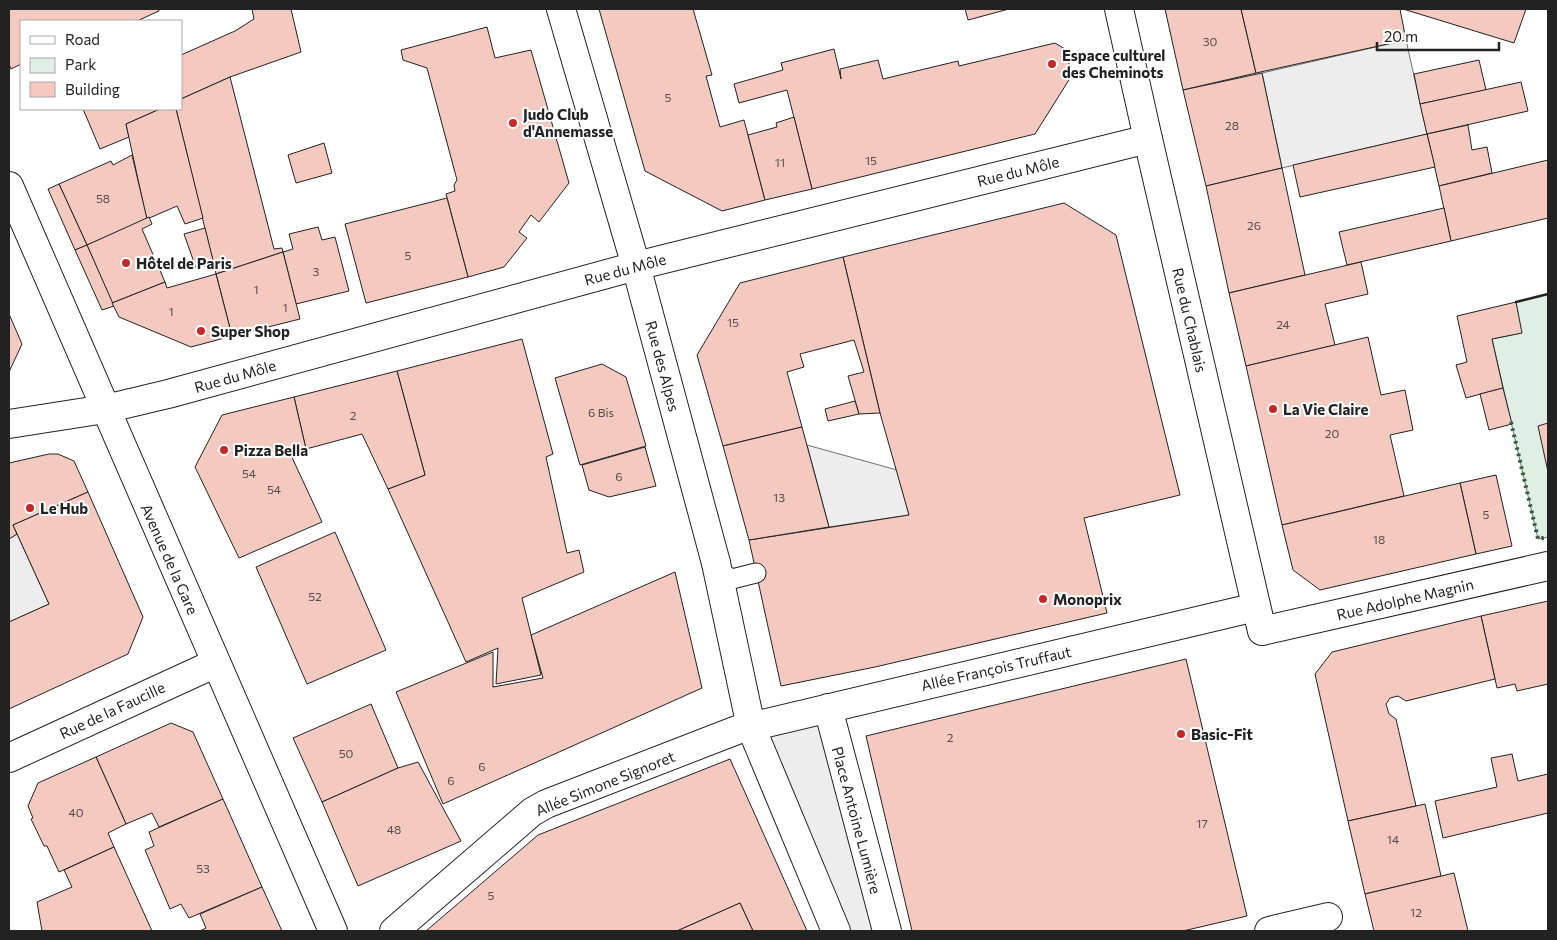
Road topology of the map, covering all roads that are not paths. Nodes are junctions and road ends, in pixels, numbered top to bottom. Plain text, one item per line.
1 (561, 9) edge
2 (1119, 9) edge
3 (1148, 139) junction
4 (9, 186) edge
5 (636, 266) junction
6 (105, 409) junction
7 (9, 424) edge
8 (716, 563) junction
9 (1548, 566) edge
10 (756, 573) dead end
11 (1259, 619) junction
12 (216, 663) junction
13 (828, 708) junction
14 (744, 728) junction
15 (9, 758) edge
16 (1328, 917) dead end
17 (333, 931) edge
18 (394, 931) edge
19 (836, 931) edge
20 (887, 931) edge
21 (1269, 931) edge

1 - 5 street, Rue des Alpes
2 - 3 street, Rue du Chablais
3 - 5 street, Rue du Môle
3 - 11 street, Rue du Chablais
4 - 6 street, Avenue de la Gare
5 - 6 street, Rue du Môle
5 - 8 street, Rue des Alpes
6 - 7 street, Rue du Môle
6 - 12 street, Avenue de la Gare
8 - 10 lane
8 - 14 street, Rue des Alpes
9 - 11 street, Rue Adolphe Magnin
11 - 13 street, Allée François Truffaut
12 - 15 street, Rue de la Faucille
12 - 17 street, Avenue de la Gare
13 - 14 street, Allée François Truffaut
13 - 20 street, Place Antoine Lumière
14 - 18 street, Allée Simone Signoret
14 - 19 street
16 - 21 street

